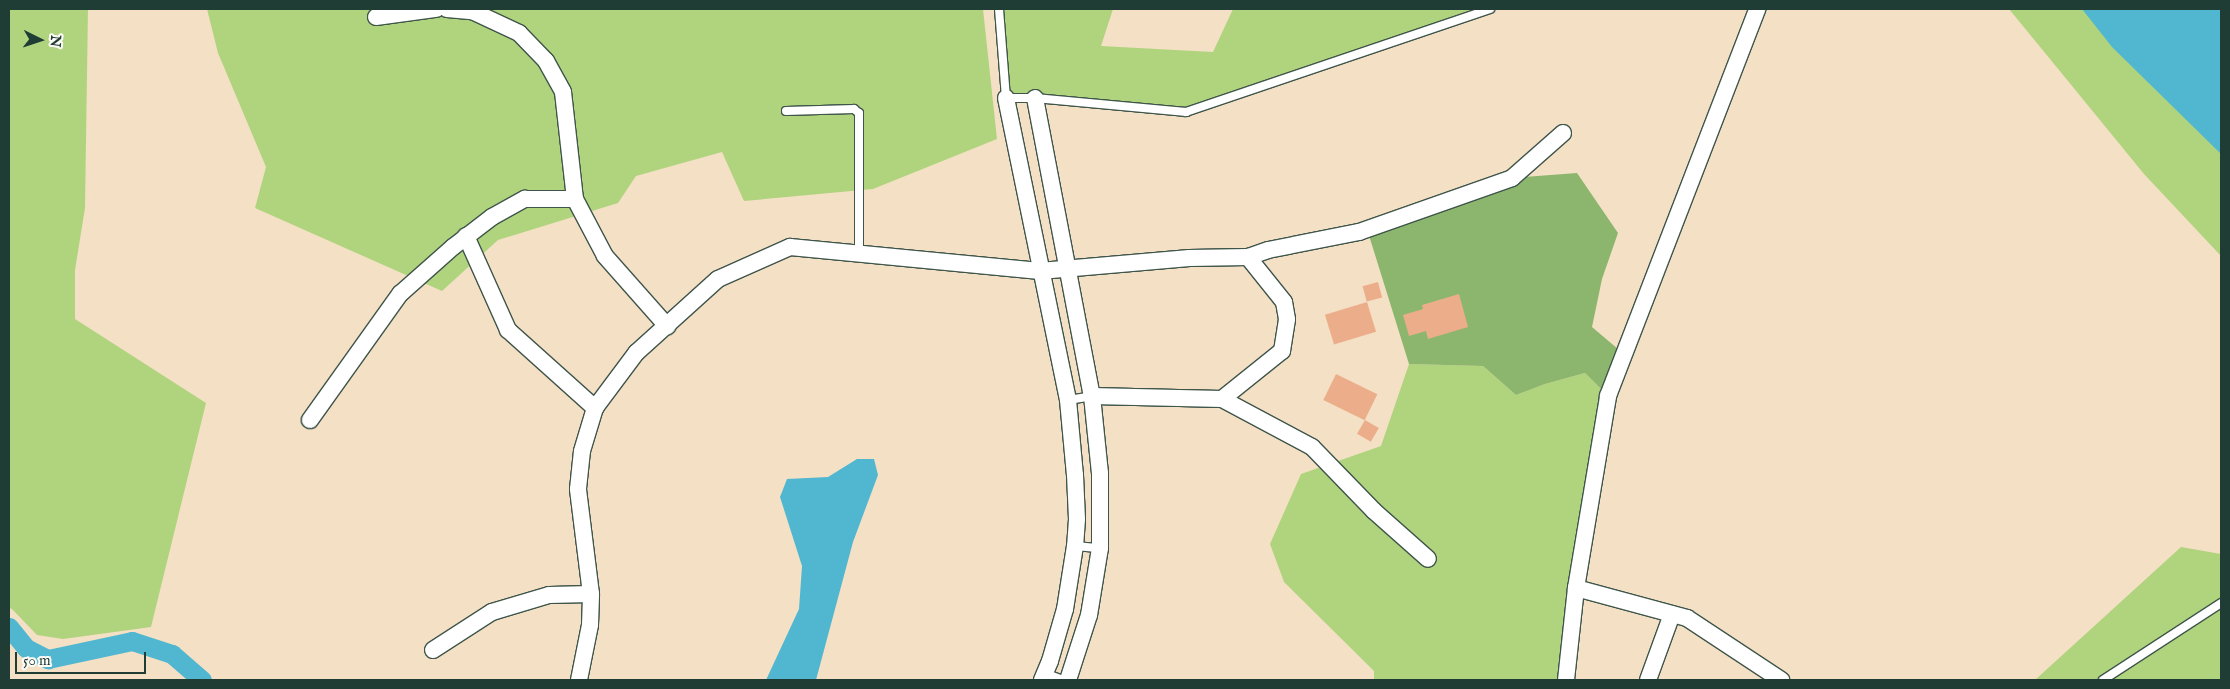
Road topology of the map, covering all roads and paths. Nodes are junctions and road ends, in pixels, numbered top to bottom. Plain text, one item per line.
1 (436, 9) edge
2 (447, 9) edge
3 (999, 9) edge
4 (1490, 9) edge
5 (1757, 9) edge
6 (376, 17) dead end
7 (1006, 98) junction
8 (1034, 98) junction
9 (786, 111) dead end
10 (1563, 133) dead end
11 (575, 199) junction
12 (466, 236) junction
13 (860, 254) junction
14 (1248, 257) junction
15 (1066, 269) junction
16 (1040, 271) junction
17 (667, 326) junction
18 (1092, 396) junction
19 (1222, 399) junction
20 (1068, 400) junction
21 (596, 408) junction
22 (310, 420) dead end
23 (1076, 546) junction
24 (1100, 548) junction
25 (1428, 558) dead end
26 (1576, 588) junction
27 (591, 594) junction
28 (2221, 603) edge
29 (1672, 614) junction
30 (433, 650) dead end
31 (1043, 677) edge
32 (579, 680) edge
33 (1063, 680) edge
34 (1068, 680) edge
35 (1566, 680) edge
36 (1648, 680) edge
37 (1781, 680) edge
38 (2103, 680) edge

1 - 6 street
2 - 11 street
3 - 7 lane
4 - 8 lane
5 - 26 street
7 - 8 lane
7 - 16 street
8 - 15 street
9 - 13 lane
10 - 14 street
11 - 12 street
11 - 17 street
12 - 21 street
12 - 22 street
13 - 16 street
13 - 17 street
14 - 15 street
14 - 19 street
15 - 16 street
15 - 18 street
16 - 20 street
17 - 21 street
18 - 19 street
18 - 20 lane
18 - 24 street
19 - 25 street
20 - 23 street
21 - 27 street
23 - 24 lane
23 - 31 street
24 - 34 street
26 - 29 street
26 - 35 street
27 - 30 street
27 - 32 street
28 - 38 lane
29 - 36 street
29 - 37 street
31 - 33 lane

